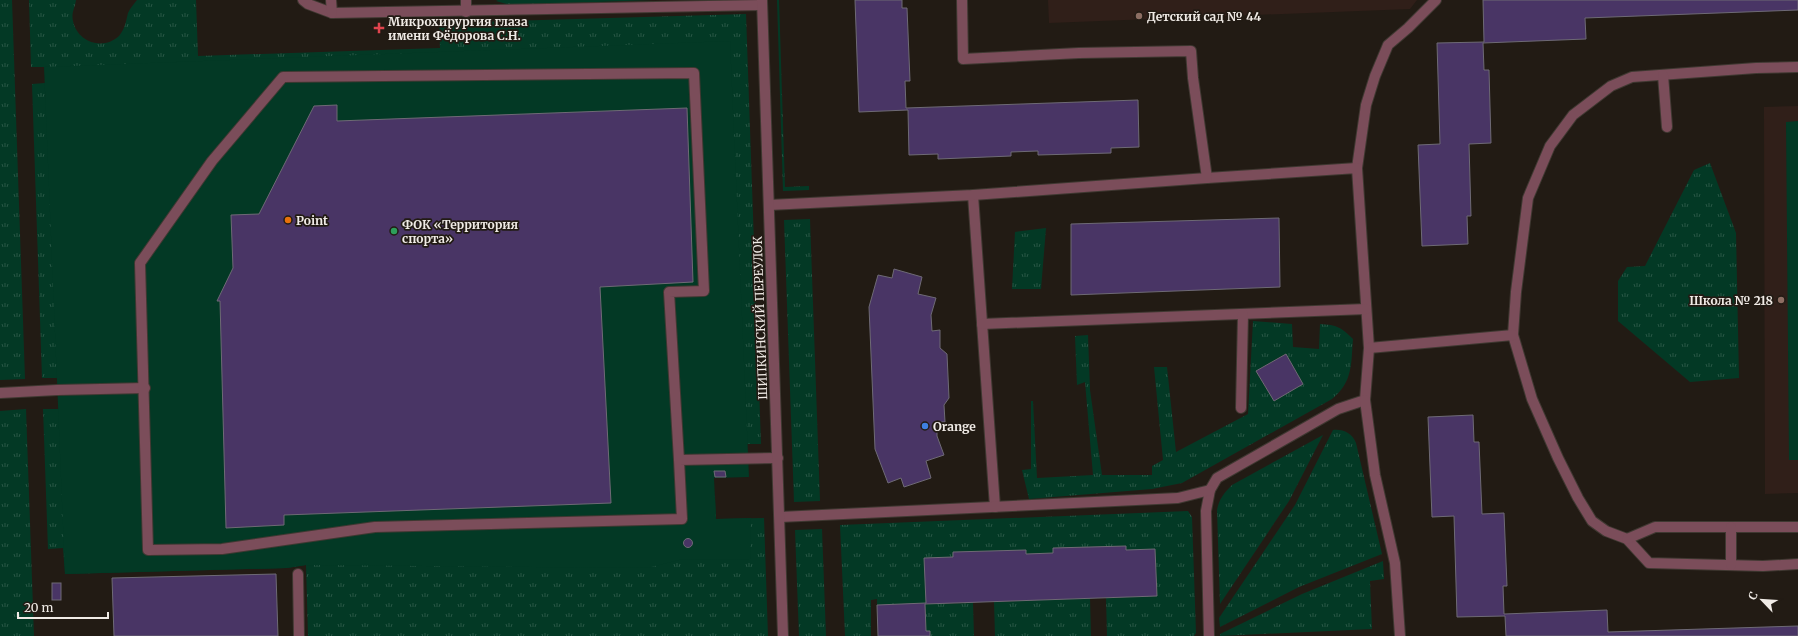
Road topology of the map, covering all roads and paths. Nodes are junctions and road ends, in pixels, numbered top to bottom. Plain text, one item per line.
1 (303, 0) edge
2 (331, 0) edge
3 (466, 0) edge
4 (962, 0) edge
5 (1436, 0) edge
6 (762, 2) edge
7 (466, 12) junction
8 (332, 13) junction
9 (1798, 67) edge
10 (1664, 75) junction
11 (1667, 126) dead end
12 (1357, 168) junction
13 (1207, 178) junction
14 (973, 195) junction
15 (769, 205) junction
16 (1366, 309) junction
17 (1243, 314) junction
18 (982, 324) junction
19 (1513, 335) junction
20 (1369, 348) junction
21 (145, 388) junction
22 (0, 393) edge
23 (1365, 400) junction
24 (1241, 408) dead end
25 (778, 458) junction
26 (679, 460) junction
27 (1210, 490) junction
28 (995, 507) junction
29 (780, 518) junction
30 (1731, 527) junction
31 (1798, 527) edge
32 (1627, 539) junction
33 (1798, 564) edge
34 (1731, 565) junction
35 (298, 574) dead end
36 (299, 636) edge
37 (784, 636) edge
38 (1209, 636) edge
39 (1400, 636) edge

1 - 8 street
2 - 8 street
3 - 7 street
4 - 13 street
5 - 12 street
6 - 7 street
6 - 15 street, ШИПКИНСКИЙ ПЕРЕУЛОК
7 - 8 street
9 - 10 street
10 - 11 street
10 - 19 street
12 - 13 street
12 - 16 street
13 - 14 street
14 - 15 street
14 - 18 street
15 - 25 street, ШИПКИНСКИЙ ПЕРЕУЛОК
16 - 17 street
16 - 20 street
17 - 18 street
17 - 24 street
18 - 28 street
19 - 20 street
19 - 32 street
20 - 23 street
21 - 22 street
21 - 26 street
21 - 26 street
23 - 27 street
23 - 39 street
25 - 26 street
25 - 29 street, ШИПКИНСКИЙ ПЕРЕУЛОК
27 - 28 street
27 - 38 street
28 - 29 street
29 - 37 street, ШИПКИНСКИЙ ПЕРЕУЛОК
30 - 31 street
30 - 32 street
30 - 34 street
32 - 34 street
33 - 34 street
35 - 36 street

